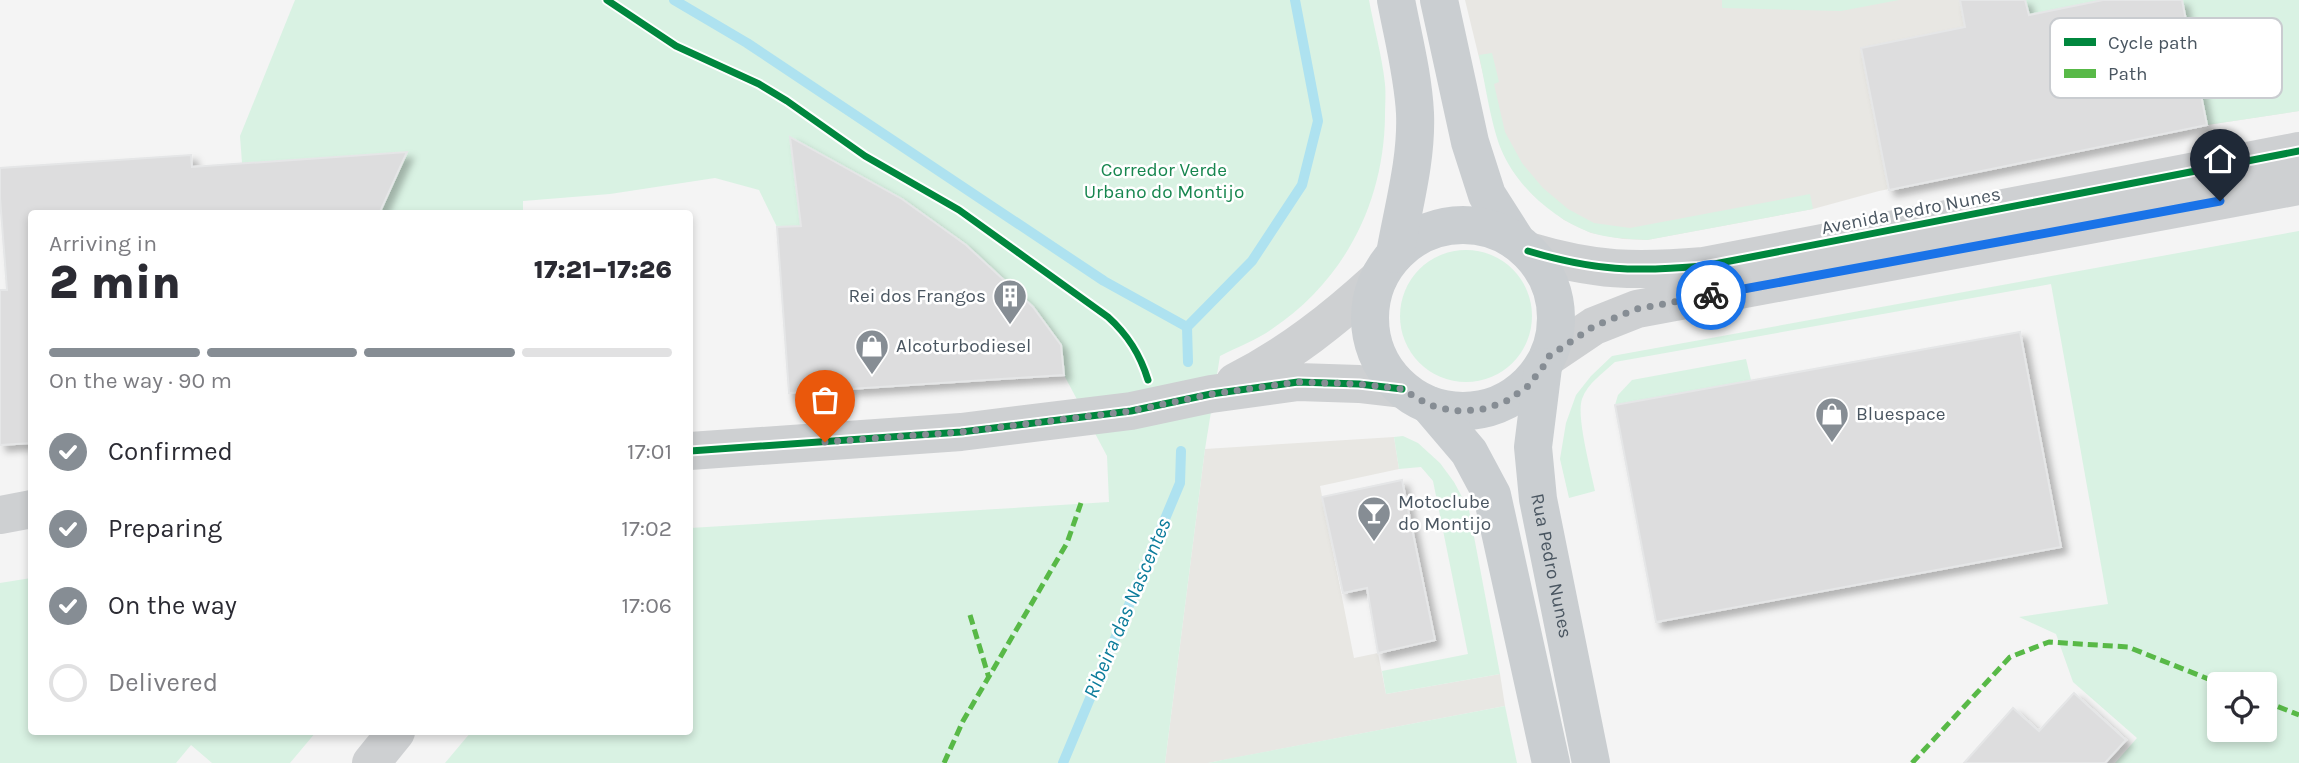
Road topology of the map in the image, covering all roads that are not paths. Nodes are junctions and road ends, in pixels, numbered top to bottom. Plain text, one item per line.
1 (1396, 0) edge
2 (1439, 0) edge
3 (2299, 151) edge
4 (2299, 186) edge
5 (1522, 246) junction
6 (1387, 266) junction
7 (1546, 362) junction
8 (1212, 394) junction
9 (1415, 397) junction
10 (693, 451) edge
11 (28, 510) edge
12 (0, 515) edge
13 (394, 735) edge
14 (371, 763) edge
15 (1551, 763) edge
16 (1591, 763) edge

1 - 6 main road
2 - 5 main road, Rua Pedro Nunes
3 - 5 street, Avenida Pedro Nunes
4 - 7 street
5 - 6 main road
5 - 7 main road, Rua Pedro Nunes
6 - 8 street
6 - 9 main road
7 - 9 main road
7 - 16 main road, Rua Pedro Nunes
8 - 9 street
8 - 10 street
9 - 15 main road
11 - 12 street
13 - 14 street

